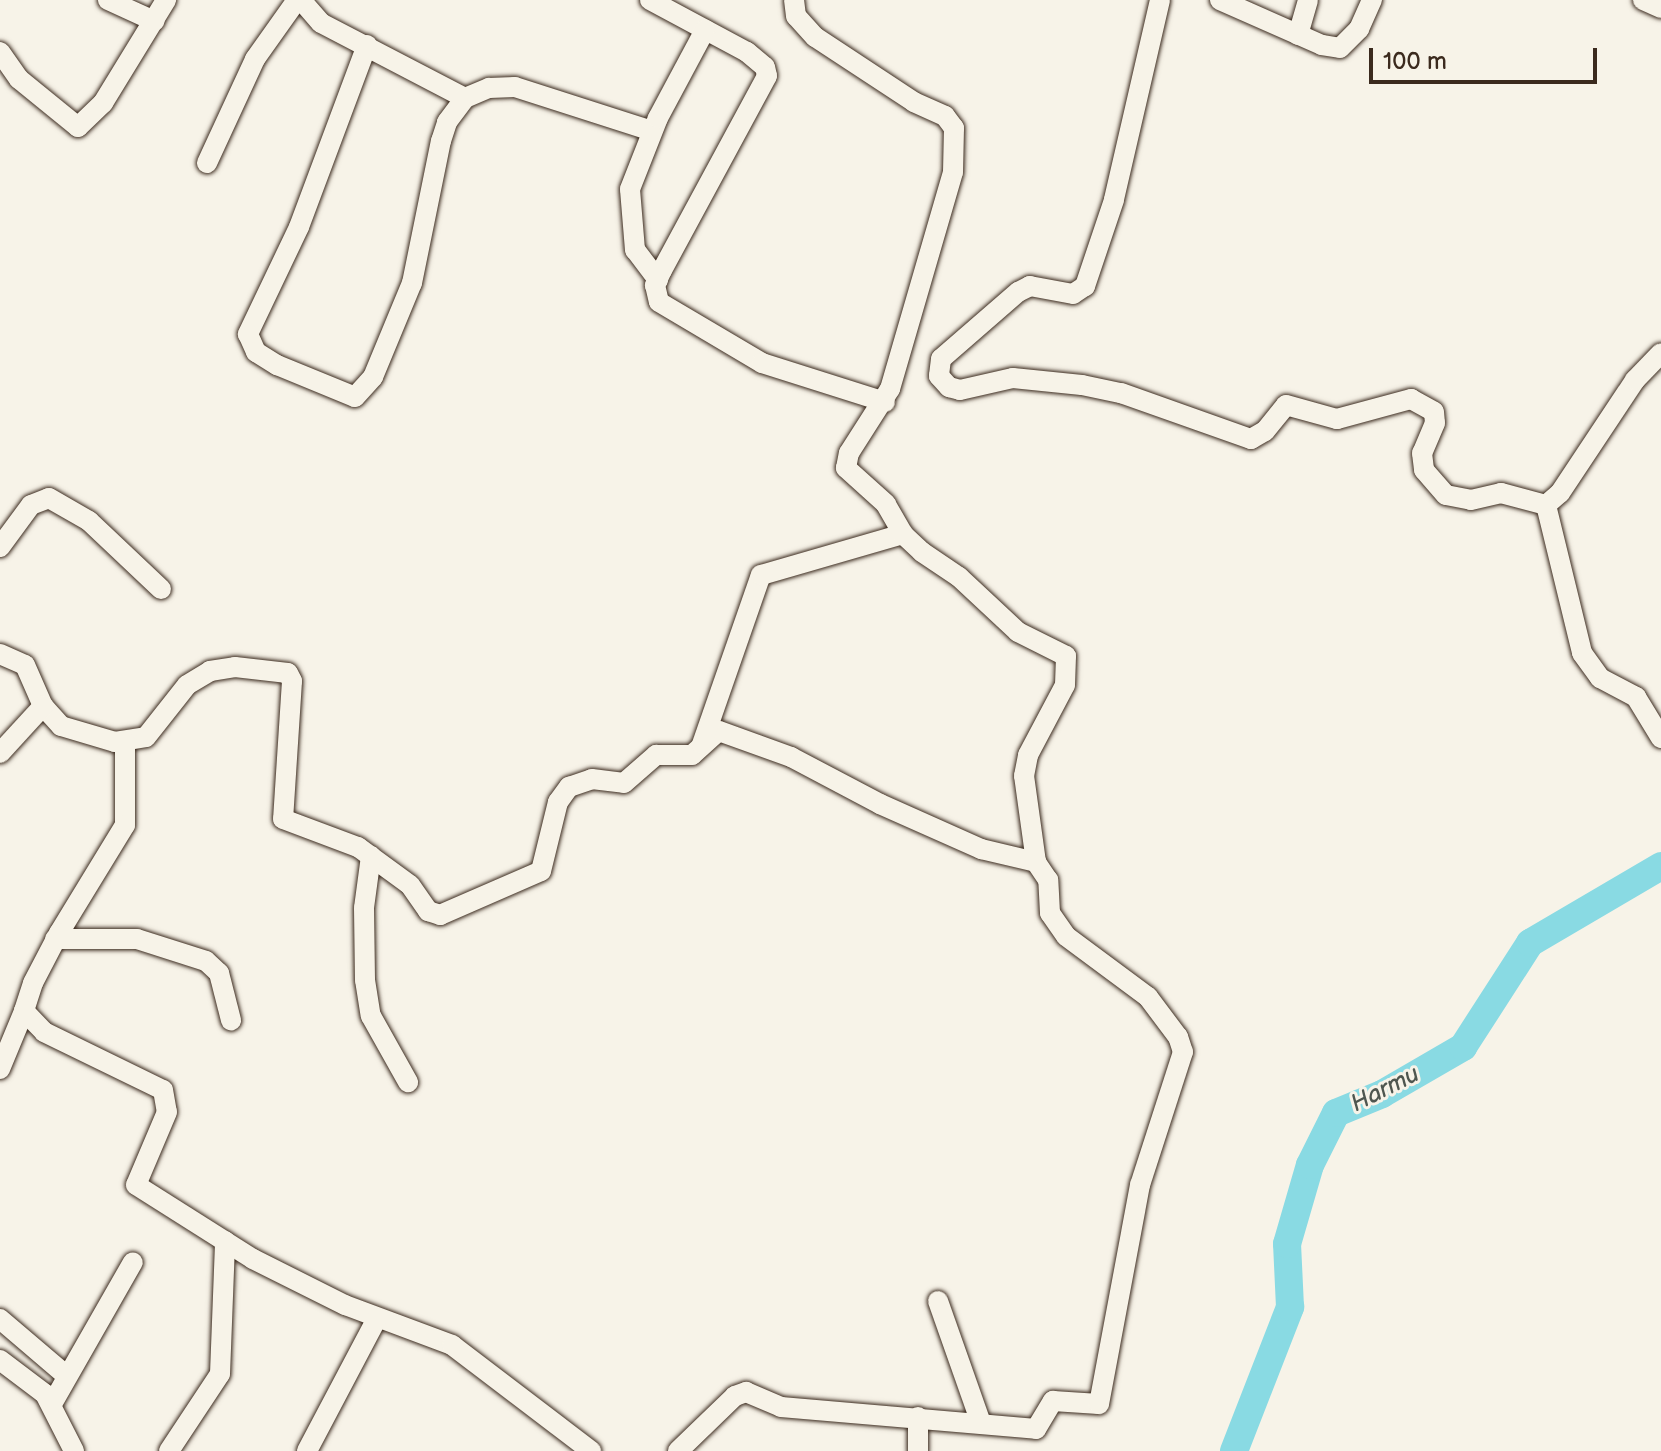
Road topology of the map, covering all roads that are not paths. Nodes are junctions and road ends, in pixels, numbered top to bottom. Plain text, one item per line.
1 (108, 0) edge
2 (166, 0) edge
3 (299, 0) edge
4 (650, 0) edge
5 (794, 0) edge
6 (1160, 0) edge
7 (1220, 0) edge
8 (1308, 0) edge
9 (1372, 0) edge
10 (1643, 0) edge
11 (1661, 8) edge
12 (154, 21) junction
13 (705, 30) junction
14 (1298, 35) junction
15 (367, 45) junction
16 (0, 52) edge
17 (465, 98) junction
18 (652, 131) junction
19 (207, 163) dead end
20 (658, 280) junction
21 (1661, 353) edge
22 (885, 402) junction
23 (1546, 505) junction
24 (903, 534) junction
25 (0, 547) edge
26 (161, 589) dead end
27 (0, 654) edge
28 (43, 706) junction
29 (1661, 738) edge
30 (125, 742) junction
31 (700, 748) junction
32 (0, 753) edge
33 (371, 856) junction
34 (1036, 862) junction
35 (55, 939) junction
36 (24, 1011) junction
37 (231, 1020) dead end
38 (0, 1069) edge
39 (408, 1082) dead end
40 (225, 1241) junction
41 (133, 1262) dead end
42 (938, 1301) dead end
43 (377, 1318) junction
44 (0, 1319) edge
45 (0, 1360) edge
46 (67, 1376) junction
47 (52, 1404) junction
48 (918, 1417) junction
49 (981, 1423) junction
50 (588, 1450) edge
51 (74, 1451) edge
52 (169, 1451) edge
53 (307, 1451) edge
54 (678, 1451) edge
55 (918, 1451) edge

1 - 12 street
2 - 12 street
3 - 15 street
3 - 19 street
4 - 13 street
5 - 22 street
6 - 23 street
7 - 14 street
8 - 14 street
9 - 14 street
10 - 11 street
12 - 16 street
13 - 18 street
13 - 20 street
15 - 17 street
15 - 17 street
17 - 18 street
18 - 20 street
20 - 22 street
21 - 23 street
22 - 24 street
23 - 29 street
24 - 31 street
24 - 34 street
25 - 26 street
27 - 28 street
28 - 30 street
28 - 32 street
30 - 33 street
30 - 35 street
31 - 33 street
31 - 34 street
33 - 39 street
34 - 49 street
35 - 36 street
35 - 37 street
36 - 38 street
36 - 40 street
40 - 43 street
40 - 52 street
41 - 46 street
42 - 49 street
43 - 50 street
43 - 53 street
44 - 46 street
45 - 47 street
46 - 47 street
47 - 51 street
48 - 49 street
48 - 54 street
48 - 55 street

